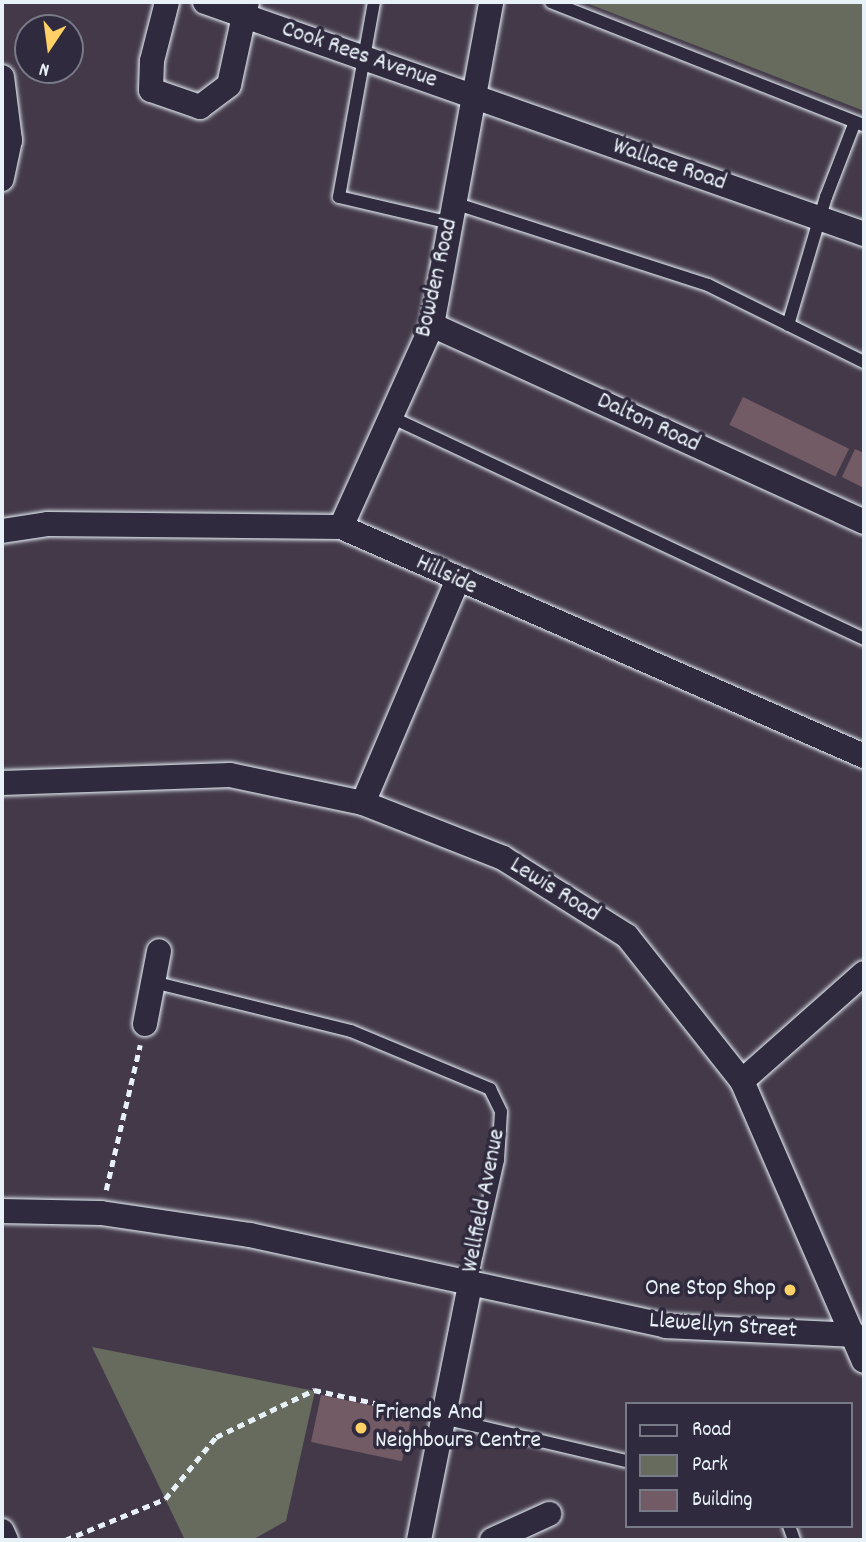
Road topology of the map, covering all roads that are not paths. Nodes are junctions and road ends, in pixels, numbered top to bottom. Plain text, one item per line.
1 (167, 2) edge
2 (205, 2) edge
3 (374, 2) edge
4 (491, 2) edge
5 (551, 2) edge
6 (246, 9) edge
7 (363, 58) junction
8 (2, 77) edge
9 (474, 97) junction
10 (860, 123) edge
11 (2, 179) edge
12 (452, 213) junction
13 (823, 220) junction
14 (864, 234) edge
15 (432, 325) junction
16 (788, 325) junction
17 (864, 362) edge
18 (391, 417) junction
19 (864, 522) edge
20 (341, 527) junction
21 (2, 531) edge
22 (457, 582) junction
23 (864, 639) edge
24 (864, 756) edge
25 (2, 783) edge
26 (363, 803) junction
27 (159, 951) dead end
28 (864, 973) edge
29 (149, 981) junction
30 (145, 1024) road end
31 (742, 1081) junction
32 (2, 1211) edge
33 (470, 1284) junction
34 (860, 1333) edge
35 (864, 1361) edge
36 (443, 1418) junction
37 (624, 1461) edge
38 (549, 1514) dead end
39 (2, 1531) edge
40 (522, 1535) edge
41 (6, 1540) edge
42 (419, 1540) edge
43 (492, 1540) edge

1 - 6 street
2 - 6 street, Cook Rees Avenue
3 - 7 lane
4 - 9 street, Bowden Road
5 - 10 lane
6 - 7 street, Cook Rees Avenue
7 - 9 street, Cook Rees Avenue
7 - 12 lane
8 - 11 street
9 - 12 street, Bowden Road
9 - 13 street, Wallace Road
10 - 13 lane
12 - 15 street, Bowden Road
12 - 16 lane
13 - 14 street, Wallace Road
13 - 16 lane
15 - 18 street, Bowden Road
15 - 19 street, Dalton Road
16 - 17 lane
18 - 20 street, Bowden Road
18 - 23 lane
20 - 21 street, Hillside
20 - 22 street, Hillside
22 - 24 street, Hillside
22 - 26 street
25 - 26 street, Lewis Road
26 - 31 street, Lewis Road
27 - 29 street
28 - 31 street
29 - 30 street
29 - 33 lane, Wellfield Avenue
31 - 34 street, Lewis Road
32 - 33 street, Wellfield Avenue
33 - 34 street, Llewellyn Street
33 - 36 street
34 - 35 street, Lewis Road
36 - 37 lane
36 - 42 street
38 - 40 street
39 - 41 street
40 - 43 street

